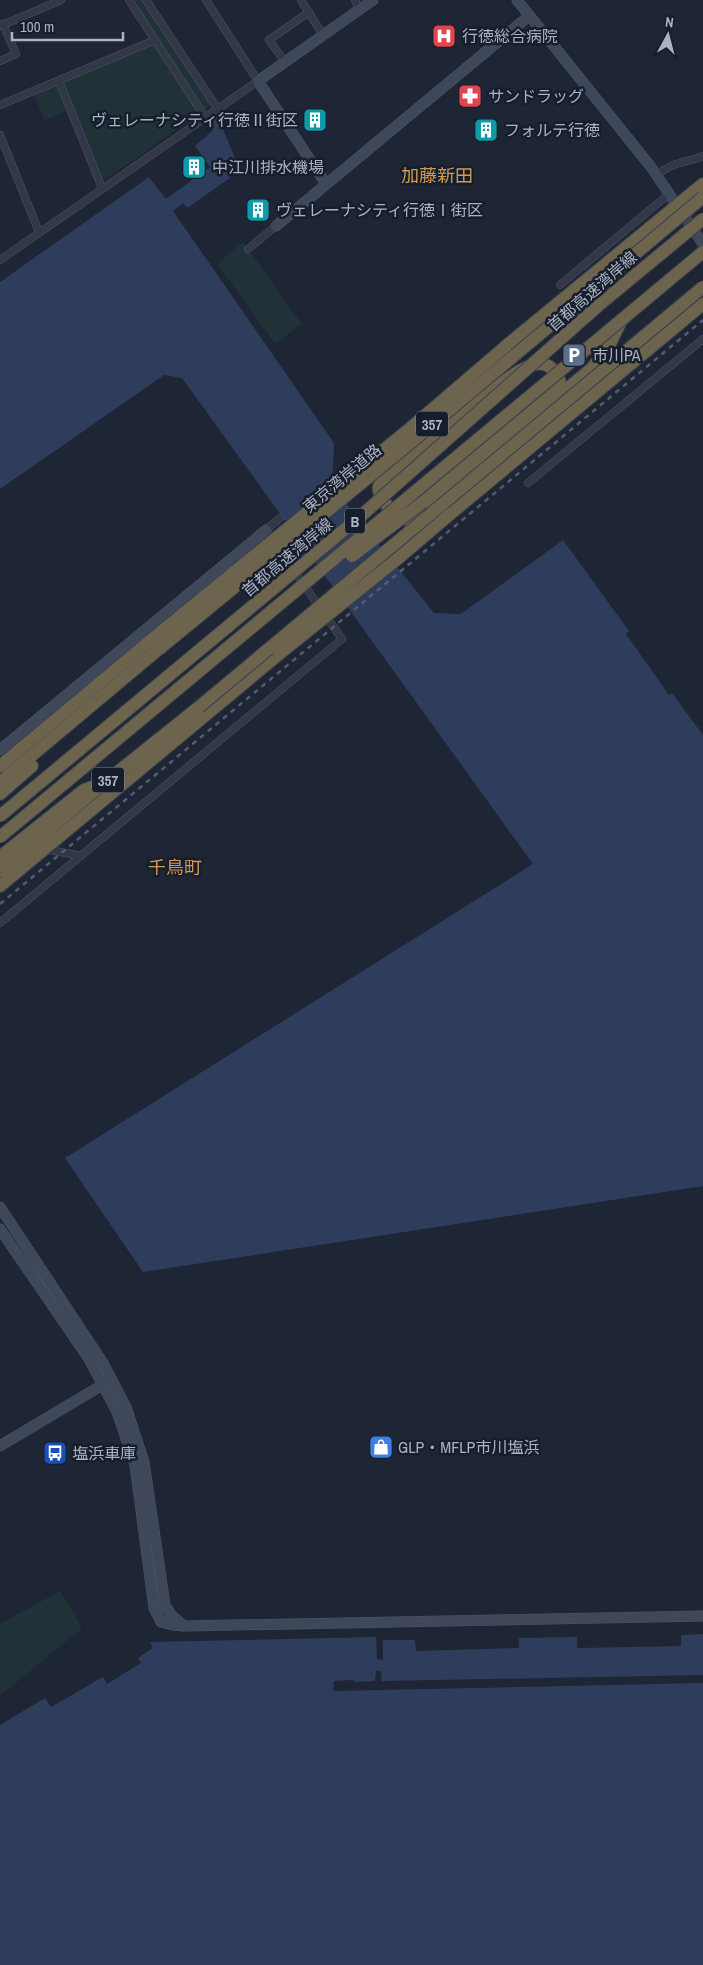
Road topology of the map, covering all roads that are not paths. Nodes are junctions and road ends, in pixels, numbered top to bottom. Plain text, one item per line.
1 (61, 0) edge
2 (129, 0) edge
3 (146, 0) edge
4 (206, 0) edge
5 (300, 0) edge
6 (373, 0) edge
7 (517, 0) edge
8 (357, 5) edge
9 (309, 12) junction
10 (529, 16) junction
11 (2, 25) edge
12 (324, 35) junction
13 (155, 40) junction
14 (0, 61) edge
15 (285, 62) junction
16 (258, 80) junction
17 (59, 81) junction
18 (0, 105) edge
19 (217, 108) junction
20 (205, 117) junction
21 (0, 136) edge
22 (703, 156) edge
23 (657, 175) junction
24 (326, 184) junction
25 (703, 184) edge
26 (102, 188) junction
27 (669, 194) junction
28 (703, 197) edge
29 (677, 206) junction
30 (703, 219) edge
31 (276, 226) joint
32 (39, 232) junction
33 (703, 244) edge
34 (248, 249) dead end
35 (703, 252) edge
36 (0, 260) edge
37 (560, 285) dead end
38 (703, 287) edge
39 (703, 304) edge
40 (621, 321) junction
41 (703, 339) edge
42 (407, 431) junction
43 (528, 484) dead end
44 (449, 514) junction
45 (280, 518) dead end
46 (266, 530) junction
47 (280, 551) junction
48 (306, 583) junction
49 (290, 630) junction
50 (155, 645) junction
51 (130, 674) junction
52 (203, 711) junction
53 (0, 750) edge
54 (0, 766) edge
55 (0, 782) edge
56 (104, 783) junction
57 (0, 794) edge
58 (0, 816) edge
59 (0, 837) edge
60 (45, 849) junction
61 (81, 856) junction
62 (0, 857) edge
63 (0, 871) edge
64 (0, 886) edge
65 (0, 923) edge
66 (0, 1207) edge
67 (0, 1228) edge
68 (36, 1259) junction
69 (26, 1267) junction
70 (61, 1308) junction
71 (108, 1382) junction
72 (0, 1446) edge
73 (162, 1584) junction
74 (151, 1585) junction
75 (703, 1616) edge
76 (184, 1626) junction

1 - 11 street
2 - 13 street
3 - 19 street
4 - 16 street
5 - 9 street
6 - 8 street
7 - 10 street
8 - 12 street
9 - 12 street
9 - 15 street
10 - 23 street
10 - 24 street
11 - 14 street
12 - 15 street
13 - 17 street
13 - 20 street
15 - 16 street
16 - 19 street
16 - 24 street
17 - 18 street
17 - 26 street
19 - 20 street
20 - 26 street
21 - 32 street
22 - 23 street
23 - 27 street
24 - 31 street
25 - 29 highway, 東京湾岸道路 / 357
26 - 32 street
27 - 29 street
27 - 37 street
28 - 47 highway, 東京湾岸道路 / 357, bridge
29 - 33 street
29 - 42 highway, 東京湾岸道路 / 357, bridge
30 - 58 highway, 首都高速湾岸線 / B, bridge
31 - 34 street
32 - 36 street
35 - 40 highway, 首都高速湾岸線 / B, bridge
38 - 49 highway, 357, bridge
39 - 44 highway, 357
40 - 48 highway, 首都高速湾岸線 / B, bridge
40 - 48 highway, bridge
41 - 43 street
42 - 47 highway, bridge
42 - 50 highway, 東京湾岸道路 / 357, bridge
44 - 49 highway, bridge
44 - 52 highway, 357, bridge
45 - 46 street
46 - 53 street
46 - 61 street
47 - 50 highway, 東京湾岸道路 / 357, bridge
48 - 59 highway, 首都高速湾岸線 / B, bridge
49 - 52 highway, 357, bridge
50 - 51 highway, 東京湾岸道路 / 357
50 - 54 highway, 東京湾岸道路 / 357
51 - 55 highway, 東京湾岸道路 / 357
51 - 57 highway
52 - 56 highway, 357
52 - 60 highway, 357
56 - 62 highway
56 - 63 highway, 357
60 - 61 street
60 - 64 highway, 357
61 - 65 street
66 - 68 street
67 - 69 street
68 - 69 street
68 - 70 street
69 - 70 street
70 - 71 street
71 - 72 street
71 - 73 street
71 - 74 street
73 - 74 street
73 - 76 street
74 - 76 street
75 - 76 street

